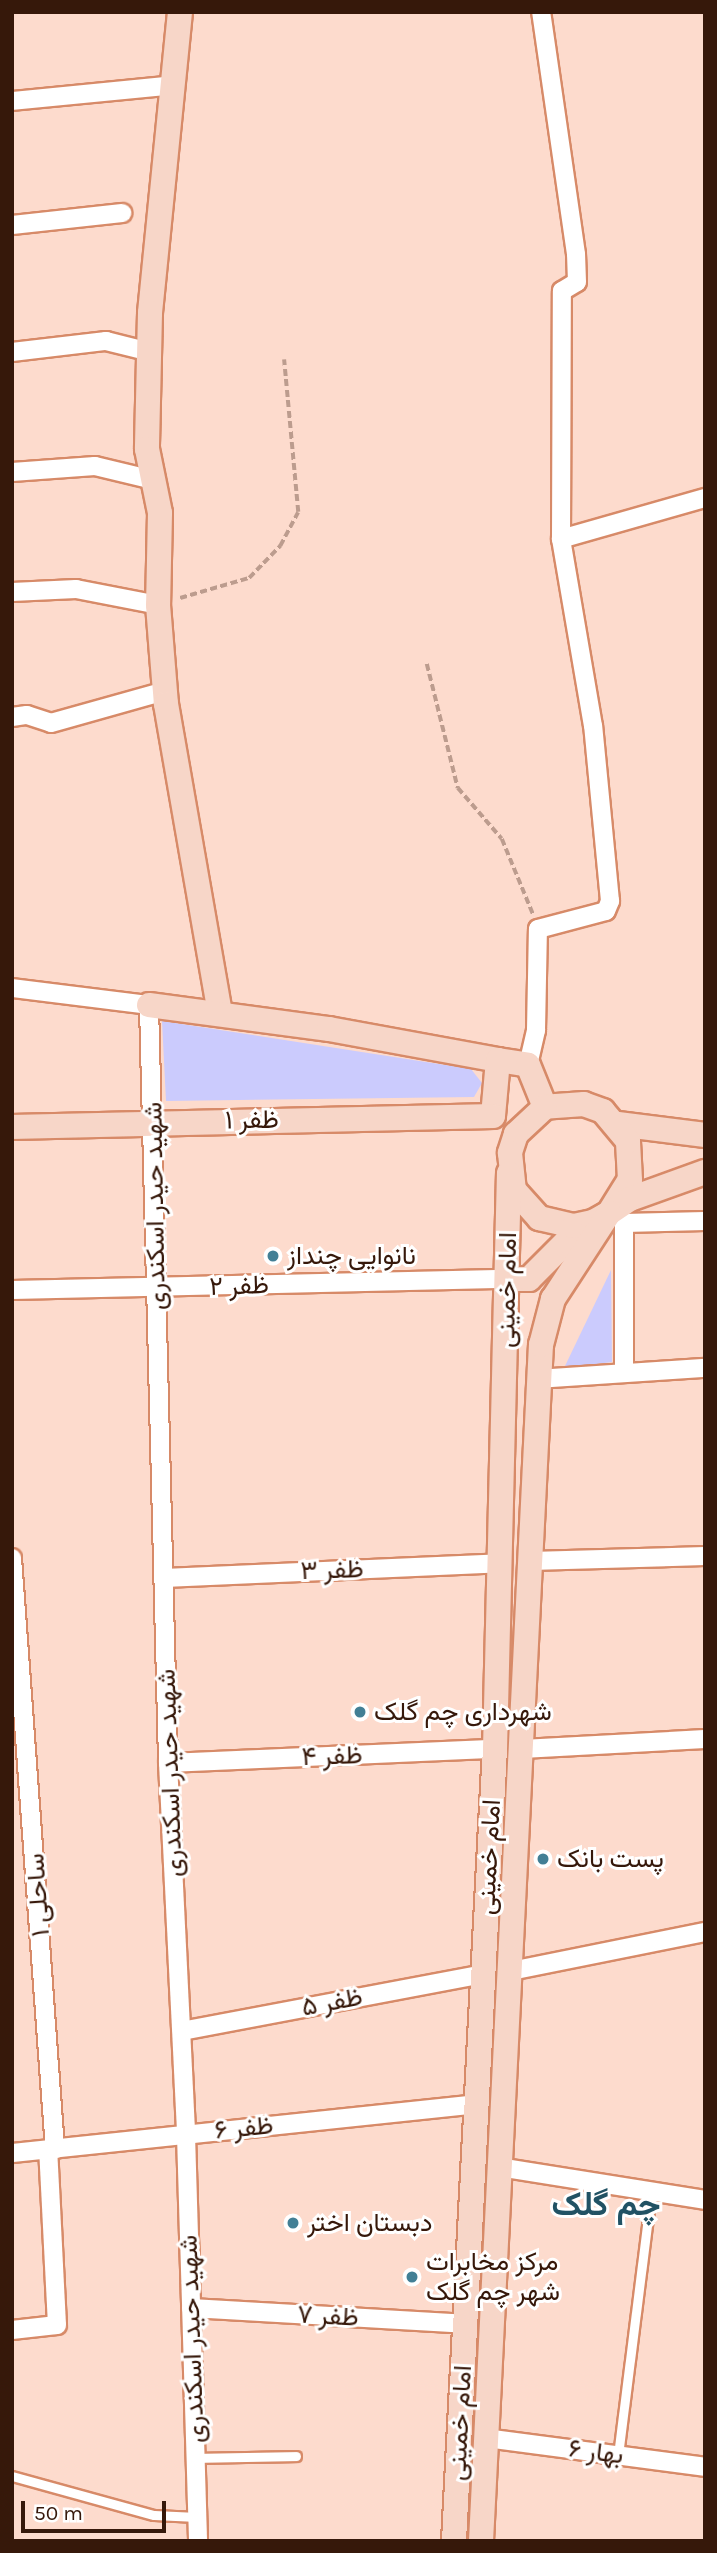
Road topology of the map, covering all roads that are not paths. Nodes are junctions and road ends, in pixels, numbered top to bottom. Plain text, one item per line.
1 (180, 12) edge
2 (541, 12) edge
3 (174, 85) junction
4 (12, 101) edge
5 (122, 212) dead end
6 (12, 225) edge
7 (12, 352) edge
8 (150, 352) junction
9 (12, 472) edge
10 (153, 480) junction
11 (705, 498) edge
12 (562, 539) junction
13 (12, 592) edge
14 (158, 605) junction
15 (164, 691) junction
16 (12, 717) edge
17 (12, 988) edge
18 (149, 1005) junction
19 (220, 1013) junction
20 (498, 1060) junction
21 (528, 1065) junction
22 (545, 1107) junction
23 (493, 1116) junction
24 (153, 1122) junction
25 (618, 1124) junction
26 (12, 1127) edge
27 (516, 1134) junction
28 (705, 1138) edge
29 (705, 1164) edge
30 (705, 1172) edge
31 (509, 1173) junction
32 (608, 1213) junction
33 (705, 1221) edge
34 (509, 1279) junction
35 (156, 1288) junction
36 (12, 1290) edge
37 (705, 1368) edge
38 (624, 1373) junction
39 (538, 1379) junction
40 (705, 1556) edge
41 (12, 1558) edge
42 (530, 1561) junction
43 (501, 1563) junction
44 (164, 1578) junction
45 (705, 1739) edge
46 (495, 1749) junction
47 (522, 1749) junction
48 (168, 1763) junction
49 (705, 1932) edge
50 (510, 1970) junction
51 (483, 1974) junction
52 (182, 2031) junction
53 (476, 2104) junction
54 (186, 2135) junction
55 (52, 2149) junction
56 (12, 2154) edge
57 (499, 2167) junction
58 (651, 2192) junction
59 (705, 2200) edge
60 (472, 2207) junction
61 (497, 2208) junction
62 (191, 2308) junction
63 (465, 2324) junction
64 (12, 2330) edge
65 (486, 2438) junction
66 (618, 2455) junction
67 (296, 2456) dead end
68 (196, 2458) junction
69 (705, 2467) edge
70 (12, 2476) edge
71 (197, 2517) junction
72 (198, 2541) edge
73 (454, 2541) edge
74 (481, 2541) edge

1 - 3 street
2 - 12 street
3 - 4 street
3 - 8 street
5 - 6 street
7 - 8 street
8 - 10 street
9 - 10 street
10 - 14 street
11 - 12 street
12 - 21 street
13 - 14 street
14 - 15 street
15 - 16 street
15 - 19 street
17 - 18 street
18 - 19 street
18 - 24 street, شهید حیدر اسکندری
19 - 20 street
20 - 21 street
20 - 23 street
21 - 22 street
22 - 25 street
22 - 27 street
23 - 24 street, ظفر ۱
23 - 27 street
24 - 26 street, ظفر ۱
24 - 35 street, شهید حیدر اسکندری
25 - 28 street
25 - 32 street
27 - 31 street
28 - 29 street
30 - 32 street
31 - 32 street
31 - 34 street, امام خمینی
32 - 34 street
32 - 39 street, امام خمینی
33 - 38 street
34 - 35 street, ظفر ۲
34 - 43 street, امام خمینی
35 - 36 street, ظفر ۲
35 - 44 street, شهید حیدر اسکندری
37 - 38 street
38 - 39 street
39 - 42 street, امام خمینی
40 - 42 street
41 - 55 street, ساحلی ۱
42 - 47 street, امام خمینی
43 - 44 street, ظفر ۳
43 - 46 street, امام خمینی
44 - 48 street, شهید حیدر اسکندری
45 - 47 street
46 - 47 street
46 - 48 street, ظفر ۴
46 - 51 street, امام خمینی
47 - 50 street, امام خمینی
48 - 52 street, شهید حیدر اسکندری
49 - 50 street
50 - 57 street, امام خمینی
51 - 52 street, ظفر ۵
51 - 53 street, امام خمینی
52 - 54 street, شهید حیدر اسکندری
53 - 54 street, ظفر ۶
53 - 60 street, امام خمینی
54 - 55 street, ظفر ۶
54 - 62 street, شهید حیدر اسکندری
55 - 56 street, ظفر ۶
55 - 64 street, ساحلی ۱
57 - 58 street
57 - 61 street, امام خمینی
58 - 59 street
58 - 66 lane
60 - 61 street
60 - 63 street, امام خمینی
61 - 65 street, امام خمینی
62 - 63 street, ظفر ۷
62 - 68 street, شهید حیدر اسکندری
63 - 73 street, امام خمینی
65 - 66 street, بهار ۶
65 - 74 street, امام خمینی
66 - 69 street, بهار ۶
67 - 68 lane
68 - 71 street, شهید حیدر اسکندری
70 - 71 lane
71 - 72 street, شهید حیدر اسکندری

